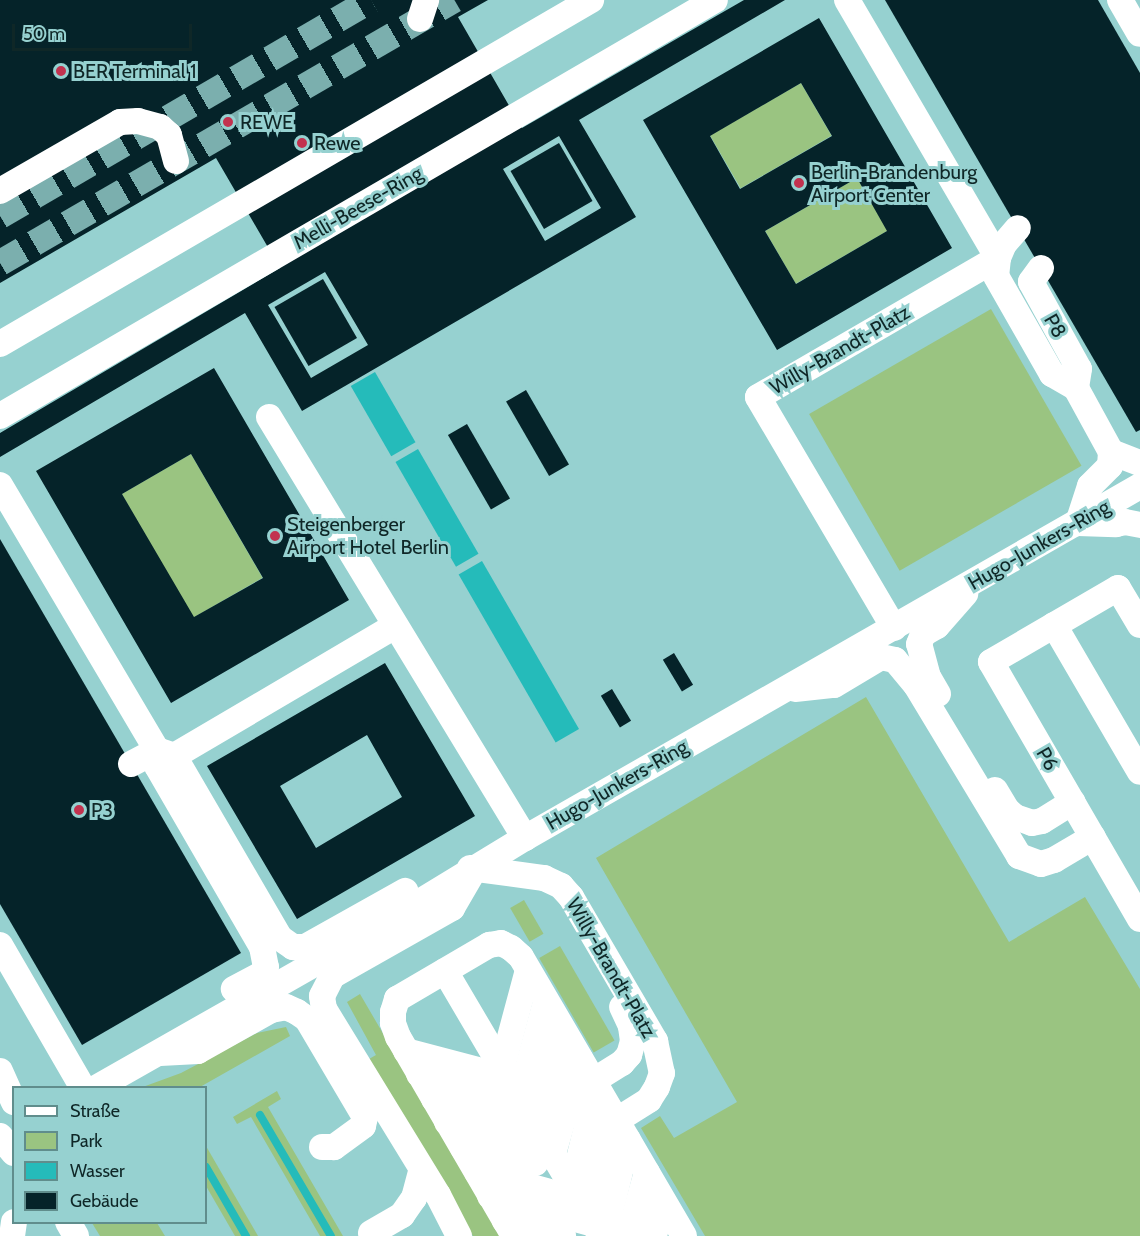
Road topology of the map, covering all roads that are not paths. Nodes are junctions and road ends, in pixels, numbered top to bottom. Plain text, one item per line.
1 (591, 0) edge
2 (716, 0) edge
3 (847, 0) edge
4 (1120, 0) edge
5 (1140, 34) edge
6 (176, 161) dead end
7 (0, 191) edge
8 (1018, 228) dead end
9 (998, 258) junction
10 (1041, 268) dead end
11 (0, 344) edge
12 (1076, 388) junction
13 (0, 416) edge
14 (269, 417) dead end
15 (1112, 452) junction
16 (1140, 463) edge
17 (0, 485) edge
18 (1140, 486) edge
19 (1078, 523) junction
20 (1140, 525) edge
21 (977, 580) junction
22 (1054, 625) junction
23 (1140, 625) edge
24 (395, 626) junction
25 (894, 628) junction
26 (786, 690) junction
27 (165, 756) junction
28 (131, 764) dead end
29 (1140, 772) edge
30 (1072, 802) junction
31 (1093, 837) junction
32 (525, 838) junction
33 (475, 867) junction
34 (544, 878) junction
35 (1140, 919) edge
36 (0, 945) edge
37 (528, 970) junction
38 (446, 971) junction
39 (546, 1002) junction
40 (563, 1030) junction
41 (406, 1051) junction
42 (154, 1053) junction
43 (580, 1059) junction
44 (0, 1071) edge
45 (419, 1074) junction
46 (595, 1084) junction
47 (82, 1086) edge
48 (99, 1086) edge
49 (513, 1086) junction
50 (12, 1098) edge
51 (434, 1099) junction
52 (447, 1122) junction
53 (619, 1125) junction
54 (537, 1127) junction
55 (0, 1136) edge
56 (322, 1147) dead end
57 (462, 1148) junction
58 (12, 1151) edge
59 (421, 1172) junction
60 (477, 1172) junction
61 (647, 1172) junction
62 (490, 1196) junction
63 (578, 1196) edge
64 (663, 1200) junction
65 (509, 1228) edge
66 (371, 1233) dead end
67 (681, 1234) edge
68 (459, 1236) edge
69 (563, 1236) edge
70 (629, 1236) edge
71 (654, 1236) edge

1 - 11 street
2 - 13 street, Melli-Beese-Ring
3 - 9 street
4 - 5 street
6 - 7 street
8 - 9 street
9 - 12 street
9 - 25 street, Willy-Brandt-Platz
10 - 12 street, P8
12 - 15 street
14 - 24 street
15 - 16 street
15 - 19 street
17 - 27 street
18 - 19 street, Hugo-Junkers-Ring
19 - 20 street
19 - 21 street, Hugo-Junkers-Ring
21 - 25 street, Hugo-Junkers-Ring
21 - 30 street
22 - 23 street, P6
22 - 29 street
22 - 30 street, P6
24 - 27 street
24 - 32 street
25 - 26 street, Hugo-Junkers-Ring
26 - 31 street
26 - 32 street, Hugo-Junkers-Ring
27 - 28 street
27 - 33 street
27 - 42 street
30 - 31 street, P6
31 - 35 street, P6
32 - 33 street, Hugo-Junkers-Ring
33 - 34 street, Willy-Brandt-Platz
33 - 42 street, Hugo-Junkers-Ring
33 - 59 street
34 - 46 street, Willy-Brandt-Platz
34 - 53 street, Willy-Brandt-Platz
36 - 47 street
37 - 38 street
37 - 39 street
37 - 49 street
38 - 41 street
38 - 49 street
39 - 40 street
39 - 49 street
40 - 43 street
40 - 54 street
41 - 45 street
41 - 49 street
42 - 48 street, Hugo-Junkers-Ring
42 - 56 street
43 - 46 street
43 - 63 street
44 - 50 street
45 - 49 street
45 - 51 street
46 - 53 street
46 - 63 street
49 - 54 street
51 - 52 street
51 - 54 street
52 - 57 street
52 - 63 street
53 - 61 street
53 - 63 street
54 - 63 street
55 - 58 street
57 - 60 street
57 - 63 street
59 - 66 street
59 - 68 street
60 - 62 street
60 - 63 street
61 - 64 street
61 - 70 street
62 - 63 street
62 - 65 street
64 - 67 street
64 - 71 street
65 - 69 street

